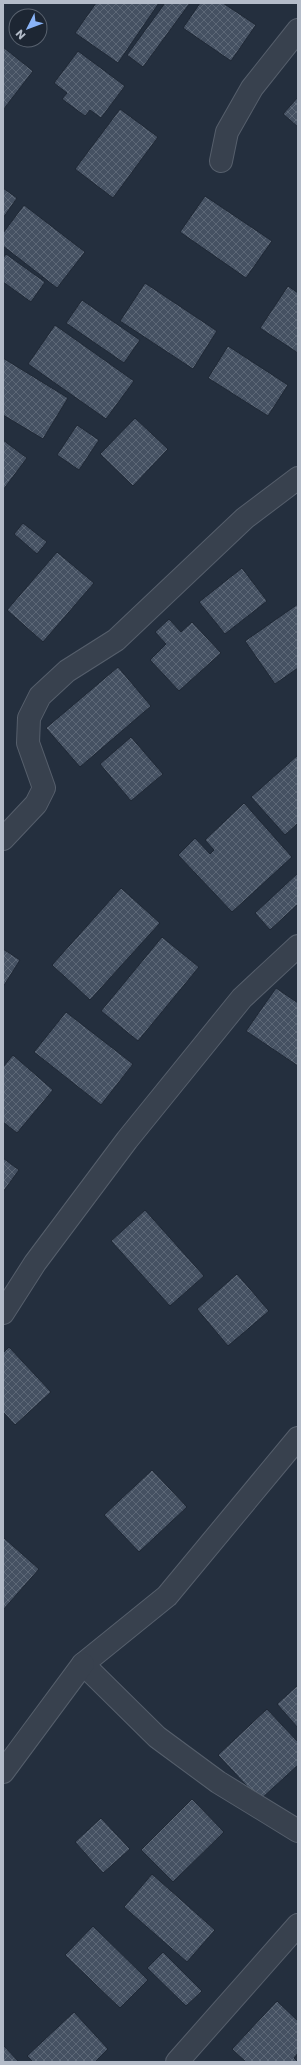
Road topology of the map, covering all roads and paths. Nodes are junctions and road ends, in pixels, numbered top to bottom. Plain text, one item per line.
1 (298, 30) edge
2 (221, 161) dead end
3 (298, 478) edge
4 (3, 838) edge
5 (298, 946) edge
6 (3, 1313) edge
7 (298, 1438) edge
8 (83, 1664) junction
9 (3, 1772) edge
10 (298, 1831) edge
11 (298, 1925) edge
12 (177, 2062) edge

1 - 2 street
3 - 4 street
5 - 6 street
7 - 8 street
8 - 9 street
8 - 10 street
11 - 12 street

